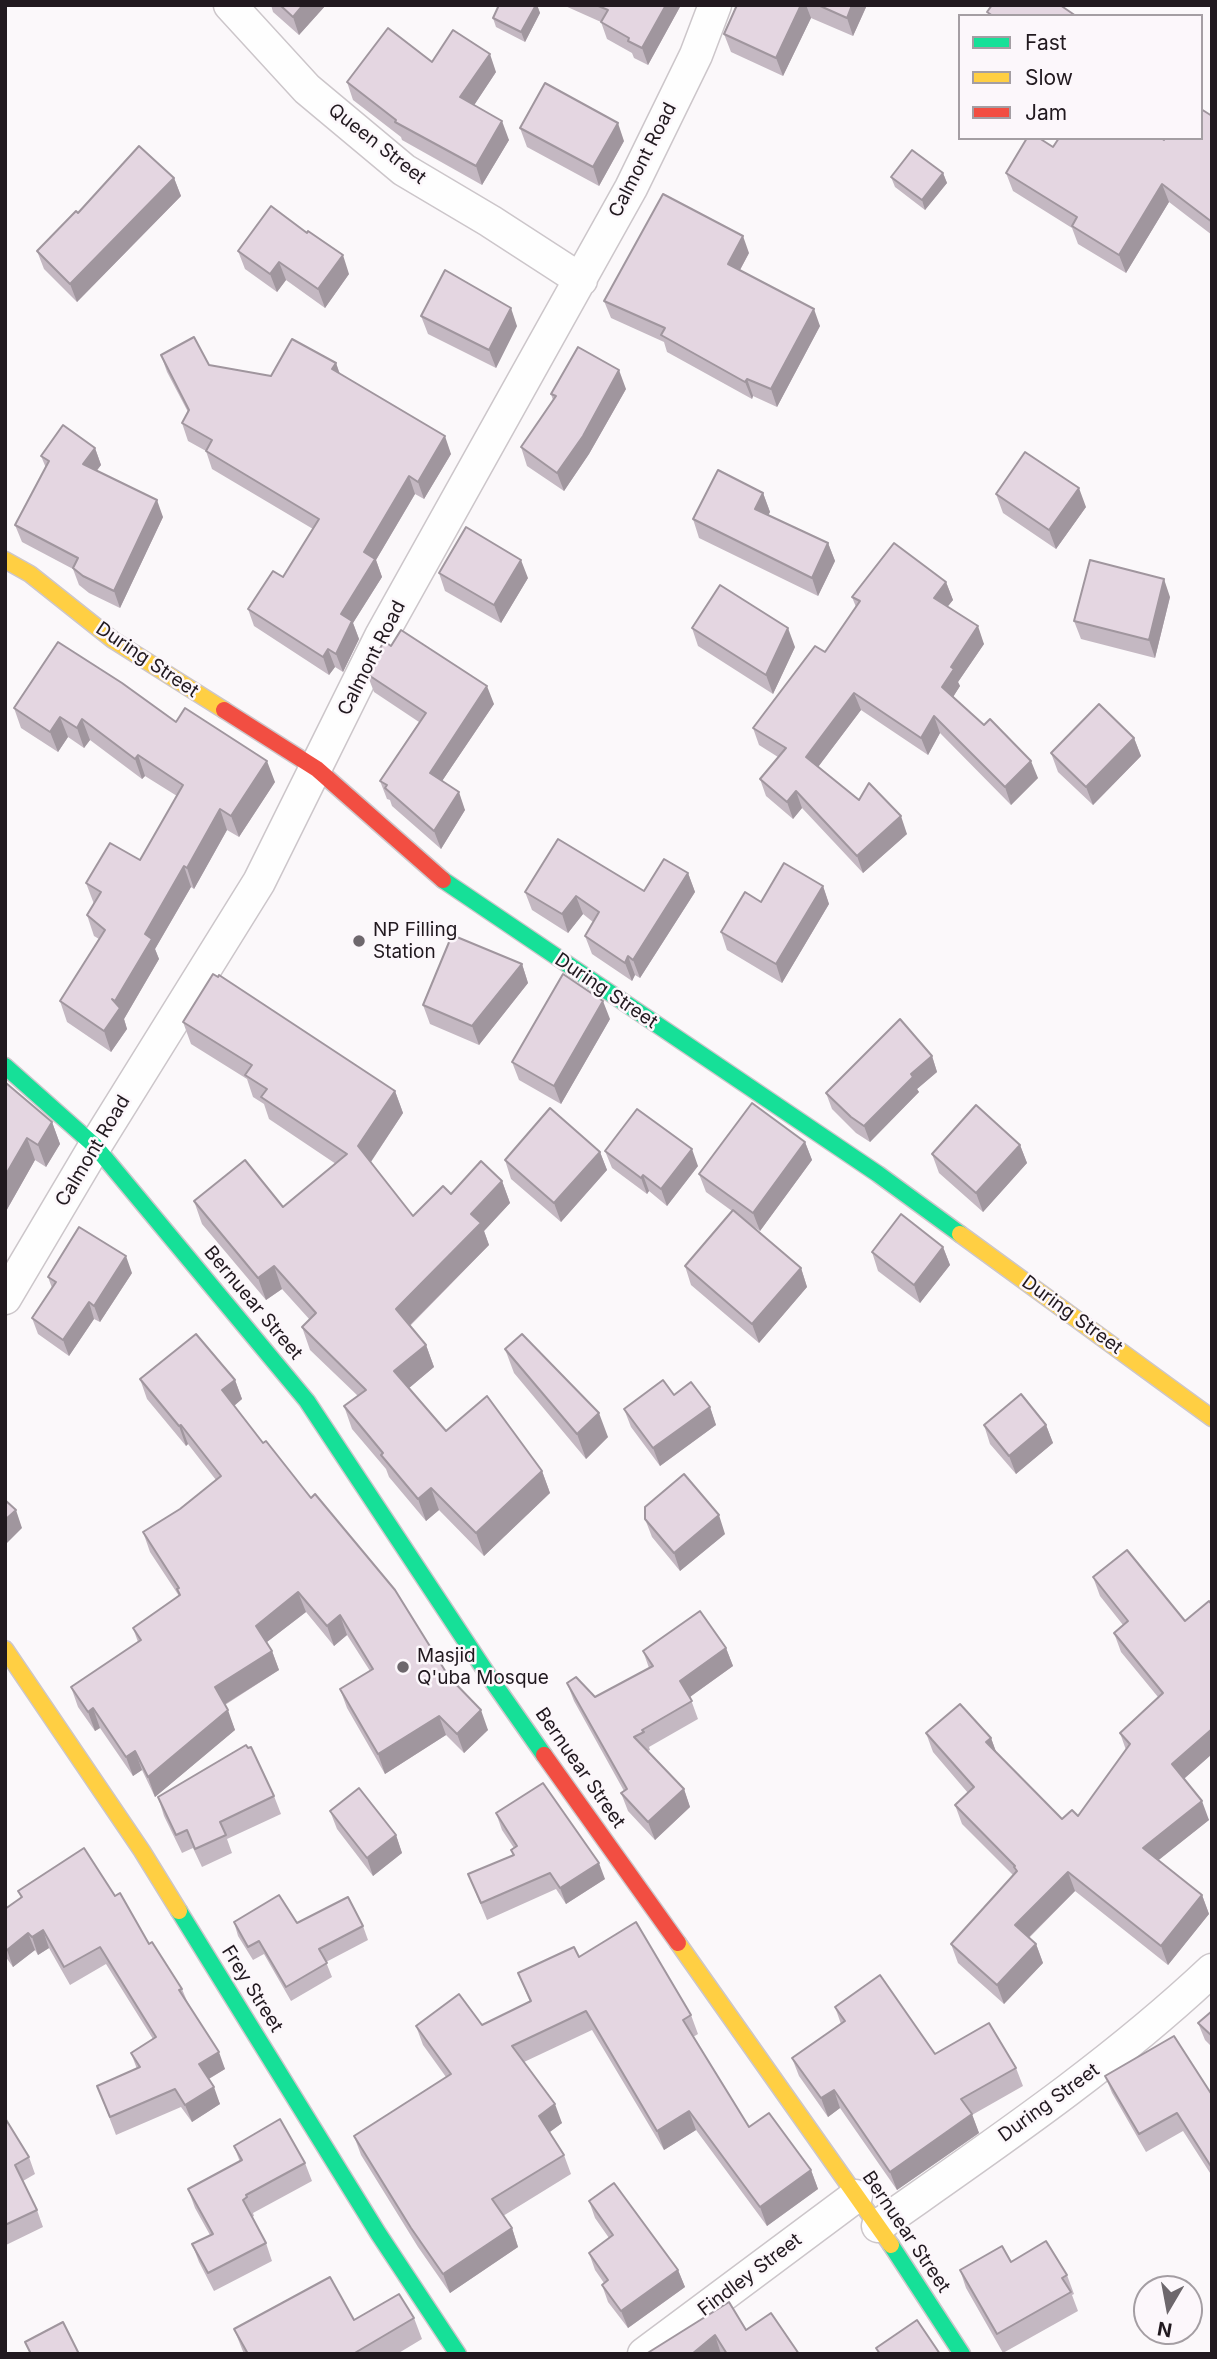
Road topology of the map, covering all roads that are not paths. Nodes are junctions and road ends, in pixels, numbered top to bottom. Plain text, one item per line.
1 (230, 5) edge
2 (715, 5) edge
3 (581, 279) junction
4 (5, 560) edge
5 (317, 769) junction
6 (5, 1066) edge
7 (95, 1146) junction
8 (5, 1298) edge
9 (1212, 1418) edge
10 (5, 1649) edge
11 (1212, 1970) edge
12 (856, 2196) junction
13 (878, 2226) junction
14 (458, 2354) edge
15 (644, 2354) edge
16 (962, 2354) edge

1 - 3 street, Queen Street
2 - 3 street, Calmont Road
3 - 5 street, Calmont Road
4 - 5 street, During Street
5 - 7 street, Calmont Road
5 - 9 street, During Street
6 - 7 street, Bernuear Street
7 - 8 street, Calmont Road
7 - 12 street, Bernuear Street
10 - 14 street, Frey Street
11 - 13 street, During Street
12 - 13 street, Bernuear Street
12 - 15 street, Findley Street
13 - 16 street, Bernuear Street

